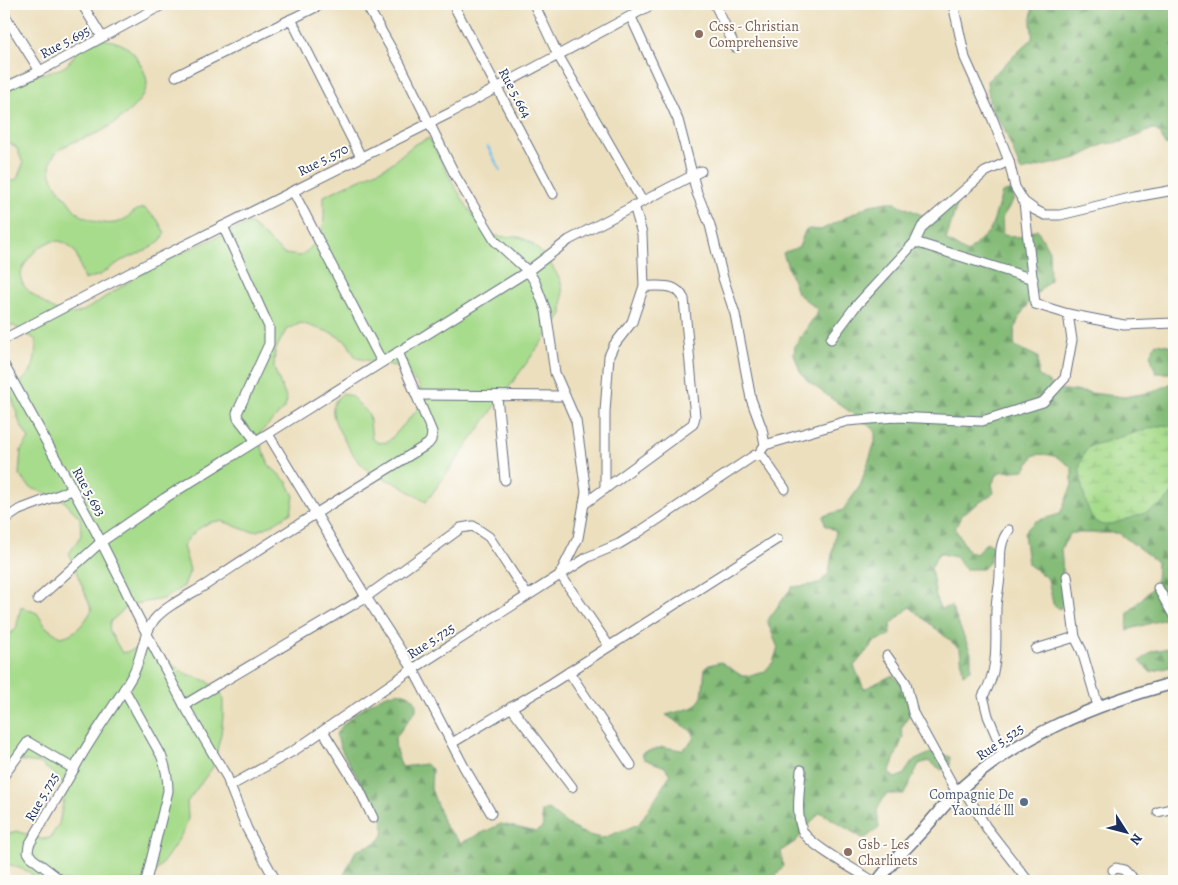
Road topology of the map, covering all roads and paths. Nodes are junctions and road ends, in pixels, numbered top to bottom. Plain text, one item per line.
1 (82, 4) edge
2 (322, 4) edge
3 (366, 4) edge
4 (453, 4) edge
5 (534, 4) edge
6 (653, 4) edge
7 (714, 4) edge
8 (953, 4) edge
9 (159, 5) edge
10 (4, 14) edge
11 (630, 17) junction
12 (291, 19) junction
13 (102, 37) junction
14 (736, 47) dead end
15 (558, 55) junction
16 (40, 71) junction
17 (176, 76) dead end
18 (496, 87) junction
19 (4, 88) edge
20 (429, 123) junction
21 (360, 156) junction
22 (1009, 161) junction
23 (696, 173) junction
24 (1174, 190) edge
25 (293, 191) junction
26 (553, 194) dead end
27 (1024, 202) junction
28 (638, 203) junction
29 (223, 226) junction
30 (915, 242) junction
31 (528, 272) junction
32 (1033, 279) junction
33 (644, 286) junction
34 (1068, 314) junction
35 (1174, 323) edge
36 (4, 339) edge
37 (831, 339) dead end
38 (398, 352) junction
39 (382, 362) junction
40 (4, 365) edge
41 (416, 395) junction
42 (497, 396) junction
43 (564, 396) junction
44 (268, 434) junction
45 (256, 441) junction
46 (765, 445) junction
47 (758, 455) junction
48 (505, 480) dead end
49 (605, 489) junction
50 (785, 489) dead end
51 (72, 490) junction
52 (584, 504) junction
53 (315, 514) junction
54 (4, 519) edge
55 (1009, 530) dead end
56 (578, 538) junction
57 (777, 539) dead end
58 (100, 542) junction
59 (588, 557) junction
60 (560, 574) junction
61 (1067, 576) dead end
62 (1158, 588) dead end
63 (527, 595) junction
64 (366, 597) junction
65 (38, 599) dead end
66 (1174, 616) edge
67 (147, 634) junction
68 (1075, 637) junction
69 (609, 646) junction
70 (1036, 649) dead end
71 (887, 656) dead end
72 (413, 669) junction
73 (569, 672) junction
74 (1174, 683) edge
75 (124, 689) junction
76 (184, 705) junction
77 (1098, 706) junction
78 (511, 707) junction
79 (323, 731) junction
80 (452, 743) junction
81 (1004, 754) junction
82 (631, 766) dead end
83 (74, 769) junction
84 (801, 770) dead end
85 (4, 775) edge
86 (230, 786) junction
87 (572, 787) dead end
88 (960, 790) junction
89 (1174, 808) edge
90 (1158, 812) dead end
91 (491, 813) dead end
92 (373, 818) dead end
93 (1113, 870) dead end
94 (62, 881) edge
95 (146, 881) edge
96 (276, 881) edge
97 (873, 881) edge
98 (878, 881) edge
99 (1028, 881) edge
100 (1135, 881) edge

1 - 13 street
2 - 12 street
3 - 20 street
4 - 18 street, Rue 5.664
5 - 15 street
6 - 11 street, Rue 5.570
7 - 14 street
8 - 22 street
9 - 13 street, Rue 5.695
10 - 16 street
11 - 15 street, Rue 5.570
11 - 23 street
12 - 17 street
12 - 21 street
13 - 16 street, Rue 5.695
15 - 18 street, Rue 5.570
15 - 28 street
16 - 19 street, Rue 5.695
18 - 20 street, Rue 5.570
18 - 26 street, Rue 5.664
20 - 21 street, Rue 5.570
20 - 31 street
21 - 25 street, Rue 5.570
22 - 27 street
22 - 30 street
23 - 28 street
23 - 46 street
24 - 27 street
25 - 29 street, Rue 5.570
25 - 39 street
27 - 32 street
28 - 31 street
28 - 33 street
29 - 36 street, Rue 5.570
29 - 45 street
30 - 32 street
30 - 37 street
31 - 38 street
31 - 43 street
32 - 34 street
33 - 49 street
33 - 49 street
34 - 35 street
34 - 46 street
38 - 39 street
38 - 41 street, Rue 5.725
39 - 44 street
40 - 51 street, Rue 5.693
41 - 42 street
41 - 53 street, Rue 5.725
42 - 43 street
42 - 48 street
43 - 52 street
44 - 45 street
44 - 53 street
45 - 58 street
46 - 47 street
47 - 50 street
47 - 59 street, Rue 5.725
49 - 52 street
51 - 54 street
51 - 58 street, Rue 5.693
52 - 56 street
53 - 64 street
53 - 67 street, Rue 5.725
55 - 81 street
56 - 59 street
56 - 60 street
57 - 69 street
58 - 65 street
58 - 67 street, Rue 5.693
59 - 60 street, Rue 5.725
60 - 63 street, Rue 5.725
60 - 69 street
61 - 68 street
62 - 66 street
63 - 64 street
63 - 72 street, Rue 5.725
64 - 72 street
64 - 76 street
67 - 75 street, Rue 5.725
67 - 76 street
68 - 70 street
68 - 77 street
69 - 73 street
71 - 88 street
72 - 79 street, Rue 5.725
72 - 80 street
73 - 78 street
73 - 82 street
74 - 77 street, Rue 5.525
75 - 83 street, Rue 5.725
75 - 95 street
76 - 86 street
77 - 81 street, Rue 5.525
78 - 80 street
78 - 87 street
79 - 86 street, Rue 5.725
79 - 92 street
80 - 91 street
81 - 88 street, Rue 5.525
83 - 85 street, Rue 5.725
83 - 94 street, Rue 5.725
84 - 97 street
86 - 96 street
88 - 98 street, Rue 5.525
88 - 99 street
89 - 90 street
93 - 100 street

